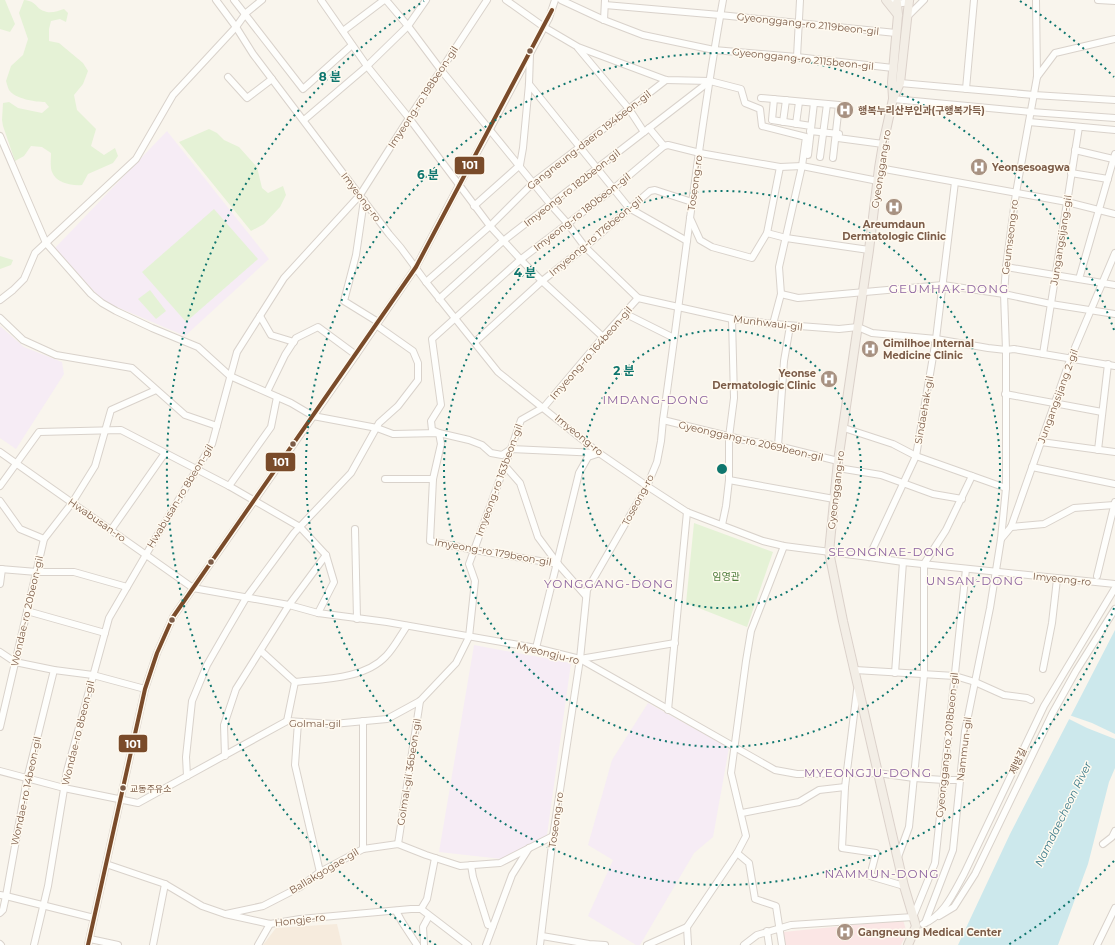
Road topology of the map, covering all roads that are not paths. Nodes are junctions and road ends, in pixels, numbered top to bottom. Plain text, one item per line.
1 (216, 0) edge
2 (234, 0) edge
3 (262, 0) edge
4 (321, 0) edge
5 (385, 0) edge
6 (426, 0) edge
7 (487, 0) edge
8 (506, 0) edge
9 (550, 0) edge
10 (555, 0) edge
11 (562, 0) edge
12 (723, 0) edge
13 (800, 0) edge
14 (886, 0) edge
15 (910, 0) edge
16 (924, 0) edge
17 (974, 0) edge
18 (1036, 0) edge
19 (1098, 0) edge
20 (1115, 1) edge
21 (894, 2) edge
22 (605, 3) edge
23 (552, 10) junction
24 (246, 13) junction
25 (720, 15) junction
26 (898, 16) junction
27 (907, 17) junction
28 (604, 20) junction
29 (800, 23) junction
30 (408, 26) junction
31 (236, 27) junction
32 (544, 27) junction
33 (343, 31) junction
34 (896, 33) junction
35 (1115, 39) edge
36 (352, 45) junction
37 (578, 48) junction
38 (714, 50) junction
39 (530, 53) junction
40 (797, 57) junction
41 (367, 66) junction
42 (893, 68) junction
43 (442, 70) junction
44 (228, 77) dead end
45 (1037, 77) junction
46 (272, 79) junction
47 (666, 80) junction
48 (710, 81) junction
49 (900, 83) junction
50 (529, 84) junction
51 (966, 89) junction
52 (1034, 95) junction
53 (761, 98) dead end
54 (774, 99) junction
55 (893, 99) junction
56 (786, 100) junction
57 (1115, 100) edge
58 (800, 102) junction
59 (814, 103) junction
60 (827, 104) junction
61 (629, 109) junction
62 (1031, 112) junction
63 (409, 118) junction
64 (1115, 118) edge
65 (304, 120) junction
66 (783, 122) junction
67 (1029, 122) junction
68 (796, 124) junction
69 (1079, 127) junction
70 (490, 130) junction
71 (647, 130) junction
72 (1115, 130) edge
73 (811, 131) junction
74 (824, 133) junction
75 (836, 134) junction
76 (0, 136) edge
77 (883, 144) junction
78 (664, 146) junction
79 (580, 147) junction
80 (1075, 150) junction
81 (700, 153) junction
82 (808, 156) dead end
83 (1114, 156) edge
84 (820, 158) dead end
85 (833, 158) dead end
86 (520, 165) junction
87 (802, 166) junction
88 (780, 167) junction
89 (597, 168) junction
90 (880, 168) junction
91 (1071, 173) junction
92 (1108, 179) junction
93 (878, 181) junction
94 (534, 182) junction
95 (955, 182) junction
96 (459, 185) junction
97 (613, 189) junction
98 (1016, 193) junction
99 (362, 197) junction
100 (692, 202) junction
101 (1067, 202) junction
102 (551, 205) junction
103 (474, 206) junction
104 (629, 208) junction
105 (1099, 210) junction
106 (1115, 214) edge
107 (690, 218) junction
108 (568, 224) junction
109 (490, 226) junction
110 (767, 233) junction
111 (786, 238) junction
112 (503, 241) junction
113 (687, 241) junction
114 (46, 243) junction
115 (585, 247) junction
116 (869, 250) junction
117 (1115, 253) edge
118 (520, 260) junction
119 (416, 267) junction
120 (1006, 267) junction
121 (1055, 276) junction
122 (1079, 279) junction
123 (542, 281) junction
124 (426, 282) junction
125 (1102, 283) junction
126 (943, 285) junction
127 (1115, 285) edge
128 (863, 293) junction
129 (782, 294) junction
130 (1004, 294) junction
131 (638, 298) junction
132 (439, 299) junction
133 (0, 300) edge
134 (1051, 304) junction
135 (678, 308) junction
136 (1091, 311) junction
137 (624, 313) junction
138 (1115, 314) edge
139 (260, 316) junction
140 (0, 318) edge
141 (454, 318) junction
142 (732, 319) junction
143 (377, 324) junction
144 (773, 324) junction
145 (790, 326) junction
146 (858, 327) junction
147 (603, 337) junction
148 (674, 338) junction
149 (936, 339) junction
150 (294, 342) junction
151 (474, 342) junction
152 (1006, 350) junction
153 (1044, 354) junction
154 (356, 355) junction
155 (1071, 357) junction
156 (1112, 365) edge
157 (230, 376) junction
158 (156, 390) junction
159 (267, 392) junction
160 (1005, 394) junction
161 (277, 397) junction
162 (1055, 403) junction
163 (544, 407) junction
164 (1102, 412) junction
165 (313, 416) junction
166 (663, 420) junction
167 (217, 426) junction
168 (377, 428) junction
169 (844, 428) junction
170 (105, 430) junction
171 (439, 434) junction
172 (730, 437) junction
173 (1041, 442) junction
174 (778, 446) junction
175 (511, 448) junction
176 (1098, 450) junction
177 (0, 452) edge
178 (1115, 452) edge
179 (165, 453) junction
180 (600, 453) junction
181 (916, 456) junction
182 (16, 464) junction
183 (838, 465) junction
184 (505, 466) junction
185 (1032, 467) junction
186 (197, 470) junction
187 (972, 476) junction
188 (385, 479) dead end
189 (433, 479) junction
190 (729, 480) junction
191 (903, 484) junction
192 (1115, 484) edge
193 (0, 486) edge
194 (229, 486) junction
195 (647, 486) junction
196 (1006, 488) junction
197 (834, 499) junction
198 (962, 499) junction
199 (255, 500) junction
200 (0, 501) edge
201 (72, 503) junction
202 (1114, 503) edge
203 (687, 512) junction
204 (722, 524) junction
205 (300, 527) junction
206 (1011, 527) junction
207 (355, 529) dead end
208 (111, 530) junction
209 (44, 540) junction
210 (1001, 540) junction
211 (784, 546) junction
212 (474, 550) junction
213 (829, 552) junction
214 (146, 554) junction
215 (326, 554) junction
216 (869, 556) junction
217 (903, 562) junction
218 (558, 564) junction
219 (924, 564) junction
220 (1, 569) edge
221 (966, 569) junction
222 (37, 572) junction
223 (995, 572) junction
224 (1097, 576) dead end
225 (1057, 579) junction
226 (0, 584) edge
227 (1115, 584) edge
228 (127, 587) junction
229 (193, 588) junction
230 (1115, 588) edge
231 (586, 596) junction
232 (246, 598) junction
233 (289, 605) junction
234 (1115, 609) edge
235 (27, 611) junction
236 (318, 613) junction
237 (357, 619) junction
238 (407, 626) junction
239 (105, 633) junction
240 (469, 636) junction
241 (675, 642) junction
242 (536, 648) junction
243 (261, 651) junction
244 (0, 652) edge
245 (580, 659) junction
246 (15, 662) junction
247 (1043, 669) dead end
248 (54, 670) junction
249 (855, 670) junction
250 (895, 673) junction
251 (93, 675) junction
252 (924, 675) junction
253 (955, 676) junction
254 (294, 682) junction
255 (975, 682) junction
256 (858, 685) junction
257 (145, 689) junction
258 (1031, 700) dead end
259 (420, 701) junction
260 (668, 710) junction
261 (287, 721) junction
262 (298, 722) junction
263 (362, 722) junction
264 (0, 727) edge
265 (734, 747) junction
266 (225, 756) junction
267 (0, 772) edge
268 (846, 773) junction
269 (878, 773) junction
270 (187, 776) junction
271 (914, 778) junction
272 (27, 779) junction
273 (944, 780) junction
274 (960, 780) junction
275 (845, 787) junction
276 (64, 788) junction
277 (121, 800) junction
278 (742, 813) junction
279 (1115, 831) edge
280 (553, 836) junction
281 (398, 844) junction
282 (1103, 844) dead end
283 (530, 847) junction
284 (362, 849) junction
285 (737, 853) junction
286 (898, 857) junction
287 (435, 858) junction
288 (106, 864) junction
289 (471, 865) junction
290 (320, 872) junction
291 (165, 884) junction
292 (904, 886) junction
293 (3, 896) edge
294 (43, 905) junction
295 (421, 909) junction
296 (1115, 909) edge
297 (396, 911) junction
298 (0, 913) edge
299 (225, 914) junction
300 (428, 916) junction
301 (913, 917) junction
302 (936, 917) junction
303 (94, 918) junction
304 (925, 923) junction
305 (270, 924) junction
306 (493, 926) junction
307 (916, 926) junction
308 (687, 927) junction
309 (779, 928) junction
310 (767, 932) junction
311 (542, 936) junction
312 (89, 942) edge
313 (34, 945) edge
314 (118, 945) edge
315 (152, 945) edge
316 (258, 945) edge
317 (417, 945) edge
318 (424, 945) edge
319 (468, 945) edge
320 (486, 945) edge
321 (540, 945) edge
322 (605, 945) edge
323 (647, 945) edge
324 (688, 945) edge
325 (744, 945) edge
326 (769, 945) edge
327 (782, 945) edge
328 (908, 945) edge
329 (1097, 945) edge

1 - 31 street, Imyeong-ro
2 - 24 street
3 - 24 street
4 - 33 street
5 - 30 street
5 - 33 street
6 - 30 street
7 - 43 street, Imyeong-ro 198beon-gil
8 - 32 street
9 - 23 street
10 - 23 street
11 - 28 street, Gyeonggang-ro 2115beon-gil
12 - 25 street, Toseong-ro
13 - 29 street
14 - 26 main road
15 - 21 street
15 - 27 main road, Gyeonggang-ro
16 - 27 street
17 - 51 street
18 - 45 street, Geumseong-ro
19 - 20 street
21 - 26 main road, Gyeonggang-ro
22 - 25 street, Gyeonggang-ro 2119beon-gil
22 - 28 street
23 - 32 street
24 - 31 street
24 - 36 street
25 - 29 street, Gyeonggang-ro 2119beon-gil
25 - 38 street, Toseong-ro
26 - 34 main road, Gyeonggang-ro
27 - 49 main road, Gyeonggang-ro
28 - 38 street, Gyeonggang-ro 2115beon-gil
29 - 34 street, Gyeonggang-ro 2119beon-gil
29 - 40 street
30 - 41 street
30 - 43 street
31 - 46 street, Imyeong-ro
31 - 114 street
32 - 37 street
32 - 39 street
33 - 36 street
34 - 42 main road, Gyeonggang-ro
35 - 45 street
36 - 41 street
37 - 47 street
37 - 61 street
38 - 40 street, Gyeonggang-ro 2115beon-gil
38 - 48 street, Toseong-ro
39 - 50 street
39 - 70 street
40 - 42 street, Gyeonggang-ro 2115beon-gil
41 - 63 street
41 - 65 street
42 - 55 main road, Gyeonggang-ro
43 - 63 street, Imyeong-ro 198beon-gil
43 - 70 street
44 - 46 street
45 - 52 street, Geumseong-ro
46 - 65 street, Imyeong-ro
47 - 48 street
47 - 61 street, Gangneung-daero 194beon-gil
48 - 71 street, Imyeong-ro 182beon-gil
48 - 81 street, Toseong-ro
48 - 87 street
49 - 51 street
49 - 55 main road, Gyeonggang-ro
50 - 79 street
50 - 86 street
51 - 52 street
52 - 57 street
52 - 62 street, Geumseong-ro
53 - 54 street
54 - 56 street
54 - 66 street
55 - 62 street
55 - 77 main road, Gyeonggang-ro
56 - 58 street
56 - 66 street
58 - 59 street
58 - 68 street
59 - 60 street
59 - 73 street
60 - 74 street
60 - 75 street
61 - 71 street
61 - 79 street, Gangneung-daero 194beon-gil
62 - 64 street
62 - 67 street, Geumseong-ro
63 - 96 street
63 - 99 street, Imyeong-ro 198beon-gil
65 - 99 street, Imyeong-ro
66 - 68 street
67 - 69 street
67 - 98 street, Geumseong-ro
68 - 73 street
69 - 72 street
69 - 80 street, Jungangsijang-gil
70 - 86 street
70 - 96 street
71 - 78 street
71 - 89 street, Imyeong-ro 182beon-gil
73 - 74 street
73 - 82 street
74 - 75 street
74 - 84 street
75 - 77 street
75 - 85 street
76 - 114 street
77 - 90 main road, Gyeonggang-ro
78 - 81 street
78 - 97 street, Imyeong-ro 180beon-gil
79 - 89 street
79 - 94 street, Gangneung-daero 194beon-gil
80 - 83 street
80 - 91 street, Jungangsijang-gil
81 - 88 street
81 - 100 street, Toseong-ro
83 - 92 street
86 - 94 street
86 - 103 street
87 - 88 street
87 - 93 street
87 - 111 street
88 - 110 street
89 - 97 street
89 - 102 street, Imyeong-ro 182beon-gil
90 - 93 main road, Gyeonggang-ro
90 - 95 street
91 - 92 street
91 - 101 street, Jungangsijang-gil
92 - 105 street
93 - 116 main road, Gyeonggang-ro
94 - 102 street
94 - 109 street, Gangneung-daero 194beon-gil
95 - 98 street
95 - 126 street, Sindaehak-gil
96 - 103 street
96 - 119 street
97 - 104 street
97 - 108 street, Imyeong-ro 180beon-gil
98 - 101 street
98 - 120 street, Geumseong-ro
99 - 119 street, Imyeong-ro
99 - 139 street, Hwabusan-ro 8beon-gil
99 - 143 street
100 - 104 street, Imyeong-ro 176beon-gil
100 - 107 street, Toseong-ro
101 - 105 street
101 - 121 street, Jungangsijang-gil
102 - 108 street
102 - 112 street, Imyeong-ro 182beon-gil
103 - 109 street
104 - 113 street
104 - 115 street, Imyeong-ro 176beon-gil
105 - 106 street
105 - 122 street
107 - 110 street
107 - 113 street, Toseong-ro
108 - 115 street
108 - 118 street, Imyeong-ro 180beon-gil
109 - 112 street
109 - 124 street, Gangneung-daero 194beon-gil
110 - 111 street
111 - 116 street
111 - 129 street
112 - 118 street
112 - 132 street, Imyeong-ro 182beon-gil
113 - 135 street, Toseong-ro
114 - 133 street
114 - 157 street
115 - 123 street, Imyeong-ro 176beon-gil
115 - 131 street
116 - 128 main road, Gyeonggang-ro
117 - 125 street, Jungangsijang 2-gil
118 - 123 street
118 - 141 street, Imyeong-ro 180beon-gil
119 - 124 street, Imyeong-ro
119 - 143 street
120 - 121 street
120 - 130 street, Geumseong-ro
121 - 122 street
121 - 134 street, Jungangsijang-gil
122 - 125 street
123 - 147 street
123 - 151 street, Imyeong-ro 176beon-gil
124 - 132 street, Imyeong-ro
125 - 127 street
125 - 136 street, Jungangsijang 2-gil
126 - 128 street
126 - 130 street
126 - 149 street, Sindaehak-gil
128 - 129 street
128 - 146 main road, Gyeonggang-ro
129 - 144 street
130 - 134 street
130 - 152 street, Geumseong-ro
131 - 135 street, Munhwaui-gil
131 - 137 street, Imyeong-ro 164beon-gil
132 - 141 street, Imyeong-ro
134 - 136 street
134 - 153 street, Jungangsijang-gil
135 - 142 street, Munhwaui-gil
135 - 148 street, Toseong-ro
136 - 138 street
136 - 155 street, Jungangsijang 2-gil
137 - 147 street, Imyeong-ro 164beon-gil
137 - 148 street
139 - 150 street
139 - 157 street, Hwabusan-ro 8beon-gil
140 - 158 street
141 - 151 street, Imyeong-ro
141 - 171 street, Imyeong-ro 179beon-gil
142 - 144 street, Munhwaui-gil
142 - 172 street
143 - 154 street
143 - 168 street
144 - 145 street, Munhwaui-gil
145 - 146 street, Munhwaui-gil
145 - 174 street
146 - 149 street
146 - 169 main road, Gyeonggang-ro
147 - 163 street, Imyeong-ro 164beon-gil
148 - 166 street, Toseong-ro
149 - 152 street
149 - 181 street, Sindaehak-gil
150 - 154 street
150 - 159 street
151 - 163 street, Imyeong-ro
152 - 153 street
152 - 160 street, Geumseong-ro
153 - 155 street
154 - 165 street
155 - 156 street
155 - 162 street, Jungangsijang 2-gil
156 - 164 street
157 - 159 street
157 - 167 street, Hwabusan-ro 8beon-gil
158 - 167 street
158 - 170 street, Wondae-ro 20beon-gil
159 - 161 street
160 - 162 street
160 - 196 street, Geumseong-ro
161 - 165 street
161 - 194 street
162 - 164 street
162 - 173 street, Jungangsijang 2-gil
163 - 175 street, Imyeong-ro 163beon-gil
163 - 180 street, Imyeong-ro
164 - 176 street
165 - 168 street
165 - 199 street
166 - 172 street, Gyeonggang-ro 2069beon-gil
166 - 195 street, Toseong-ro
167 - 186 street, Hwabusan-ro 8beon-gil
168 - 171 street
168 - 205 street
169 - 181 street
169 - 183 main road, Gyeonggang-ro
170 - 179 street
170 - 182 street
170 - 201 street, Wondae-ro 20beon-gil
171 - 175 street
171 - 189 street, Imyeong-ro 179beon-gil
172 - 174 street, Gyeonggang-ro 2069beon-gil
172 - 190 street
173 - 176 street
173 - 185 street, Jungangsijang 2-gil
174 - 183 street, Gyeonggang-ro 2069beon-gil
175 - 180 street
175 - 184 street, Imyeong-ro 163beon-gil
176 - 178 street
177 - 182 street, Hwabusan-ro
179 - 186 street
179 - 208 street
180 - 195 street, Imyeong-ro
180 - 218 street
181 - 187 street
181 - 191 street, Sindaehak-gil
182 - 193 street
182 - 201 street, Hwabusan-ro
183 - 191 street, Gyeonggang-ro 2069beon-gil
183 - 197 main road, Gyeonggang-ro
184 - 212 street, Imyeong-ro 163beon-gil
184 - 218 street
185 - 192 street
185 - 206 street, Jungangsijang 2-gil
186 - 194 street
186 - 214 street, Hwabusan-ro 8beon-gil
187 - 196 street
187 - 198 street
188 - 189 street
189 - 212 street, Imyeong-ro 179beon-gil
190 - 197 street
190 - 204 street
191 - 198 street, Gyeonggang-ro 2069beon-gil
191 - 216 street, Sindaehak-gil
194 - 199 street
195 - 203 street, Imyeong-ro
195 - 231 street, Toseong-ro
196 - 210 street, Geumseong-ro
197 - 213 main road, Gyeonggang-ro
198 - 219 street
199 - 205 street
199 - 229 street
200 - 209 street
201 - 208 street, Hwabusan-ro
201 - 209 street, Wondae-ro 20beon-gil
202 - 206 street
202 - 224 street
203 - 204 street, Imyeong-ro
203 - 241 street
204 - 211 street, Imyeong-ro
205 - 215 street
205 - 232 street
206 - 210 street, Jungangsijang 2-gil
207 - 237 street
208 - 214 street, Hwabusan-ro
209 - 222 street, Wondae-ro 20beon-gil
210 - 223 street, Geumseong-ro
211 - 213 street, Imyeong-ro
211 - 265 street
212 - 218 street, Imyeong-ro 179beon-gil
212 - 240 street, Imyeong-ro 163beon-gil
213 - 216 street, Imyeong-ro
213 - 249 main road, Gyeonggang-ro
214 - 228 street, Wondae-ro 8beon-gil
214 - 229 street, Hwabusan-ro
215 - 233 street
215 - 236 street
216 - 217 street, Imyeong-ro
217 - 219 street, Imyeong-ro
217 - 250 street
218 - 231 street
218 - 242 street
219 - 221 street, Imyeong-ro
219 - 252 street
220 - 222 street
220 - 226 street
221 - 223 street, Imyeong-ro
221 - 253 street, Gyeonggang-ro 2018beon-gil
222 - 228 street
222 - 235 street, Wondae-ro 20beon-gil
223 - 225 street, Imyeong-ro
223 - 255 street, Nammun-gil
225 - 227 street, Imyeong-ro
225 - 247 street
228 - 239 street, Wondae-ro 8beon-gil
229 - 232 street, Myeongju-ro
229 - 257 street
230 - 302 street, 제방길
231 - 245 street, Toseong-ro
232 - 233 street, Myeongju-ro
232 - 270 street
233 - 236 street, Myeongju-ro
233 - 243 street
234 - 302 street
235 - 239 street
235 - 246 street, Wondae-ro 20beon-gil
236 - 237 street, Myeongju-ro
237 - 238 street, Myeongju-ro
238 - 240 street, Myeongju-ro
238 - 254 street
239 - 251 street, Wondae-ro 8beon-gil
240 - 242 street, Myeongju-ro
240 - 259 street, Golmal-gil
241 - 245 street
241 - 260 street
242 - 245 street, Myeongju-ro
243 - 254 street
243 - 266 street
244 - 246 street
245 - 260 street, Myeongju-ro
245 - 280 street, Toseong-ro
246 - 248 street
246 - 264 street, Wondae-ro 20beon-gil
248 - 251 street
248 - 272 street, Wondae-ro 14beon-gil
249 - 250 street
249 - 256 main road, Gyeonggang-ro
250 - 252 street
251 - 257 street
251 - 276 street, Wondae-ro 8beon-gil
252 - 253 street
252 - 271 street
253 - 255 street
253 - 273 street, Gyeonggang-ro 2018beon-gil
254 - 261 street
255 - 258 street
255 - 274 street, Nammun-gil
256 - 268 street
256 - 269 main road, Gyeonggang-ro
257 - 277 street
259 - 263 street, Golmal-gil
259 - 281 street, Golmal-gil 36beon-gil
260 - 265 street, Myeongju-ro
261 - 262 street, Golmal-gil
261 - 266 street, Golmal-gil
262 - 263 street, Golmal-gil
262 - 290 street
263 - 284 street
265 - 268 street, Myeongju-ro
265 - 278 street
266 - 270 street, Golmal-gil
267 - 272 street, Golmal-gil
268 - 269 street, Myeongju-ro
268 - 275 street
269 - 271 street, Myeongju-ro
269 - 286 main road, Gyeonggang-ro
270 - 277 street, Golmal-gil
271 - 273 street, Myeongju-ro
271 - 286 street
272 - 276 street, Golmal-gil
272 - 293 street, Wondae-ro 14beon-gil
273 - 274 street, Myeongju-ro
273 - 301 street, Gyeonggang-ro 2018beon-gil
274 - 304 street, Nammun-gil
275 - 278 street
275 - 292 street
276 - 277 street, Golmal-gil
276 - 294 street, Wondae-ro 8beon-gil
277 - 288 street
278 - 285 street
279 - 282 street
280 - 283 street, Ballakgogae-gil
280 - 311 street, Toseong-ro
281 - 284 street, Ballakgogae-gil
281 - 287 street, Ballakgogae-gil
283 - 289 street, Ballakgogae-gil
283 - 306 street
284 - 290 street, Ballakgogae-gil
285 - 308 street
285 - 309 street
286 - 292 main road, Gyeonggang-ro
287 - 289 street, Ballakgogae-gil
287 - 295 street
288 - 291 street, Hongje-ro
288 - 303 street
289 - 306 street
290 - 299 street, Ballakgogae-gil
291 - 299 street, Hongje-ro
291 - 315 street
292 - 301 main road, Gyeonggang-ro
293 - 294 street
293 - 298 street, Wondae-ro 14beon-gil
294 - 303 street
294 - 313 street, Wondae-ro 8beon-gil
295 - 297 street, Hongje-ro
295 - 300 street
296 - 329 street
297 - 305 street, Hongje-ro
297 - 317 street
299 - 305 street, Hongje-ro
300 - 318 street
300 - 319 street
301 - 307 main road, Gyeonggang-ro
301 - 309 street
302 - 304 street, 제방길
303 - 312 street
304 - 307 street, 제방길
305 - 316 street
306 - 320 street
307 - 328 main road
308 - 323 street
308 - 324 street
309 - 310 street
309 - 327 street
310 - 325 street
310 - 326 street
311 - 321 street, Toseong-ro
311 - 322 street
312 - 314 street

